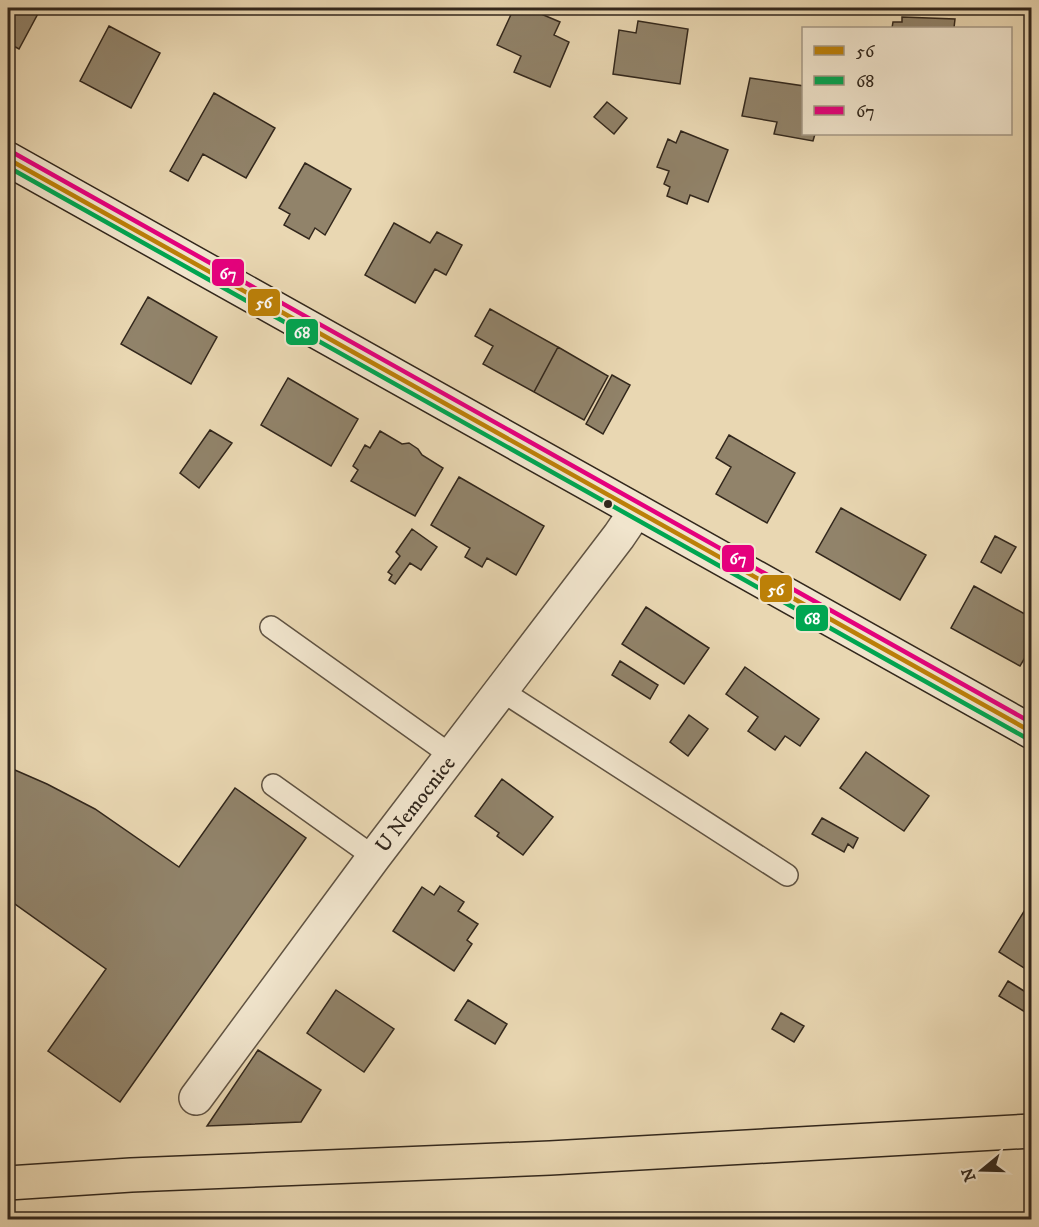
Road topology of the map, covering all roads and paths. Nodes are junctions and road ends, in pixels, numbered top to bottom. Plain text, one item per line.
1 (8, 159) edge
2 (636, 511) junction
3 (271, 627) dead end
4 (502, 691) junction
5 (1032, 732) edge
6 (452, 756) junction
7 (273, 785) dead end
8 (374, 857) junction
9 (788, 875) dead end
10 (196, 1098) dead end
11 (1032, 1131) edge
12 (8, 1183) edge

1 - 2 street
2 - 4 street, U Nemocnice
2 - 5 street
3 - 6 lane
4 - 6 street, U Nemocnice
4 - 9 lane
6 - 8 street, U Nemocnice
7 - 8 lane
8 - 10 street, U Nemocnice
11 - 12 main road

